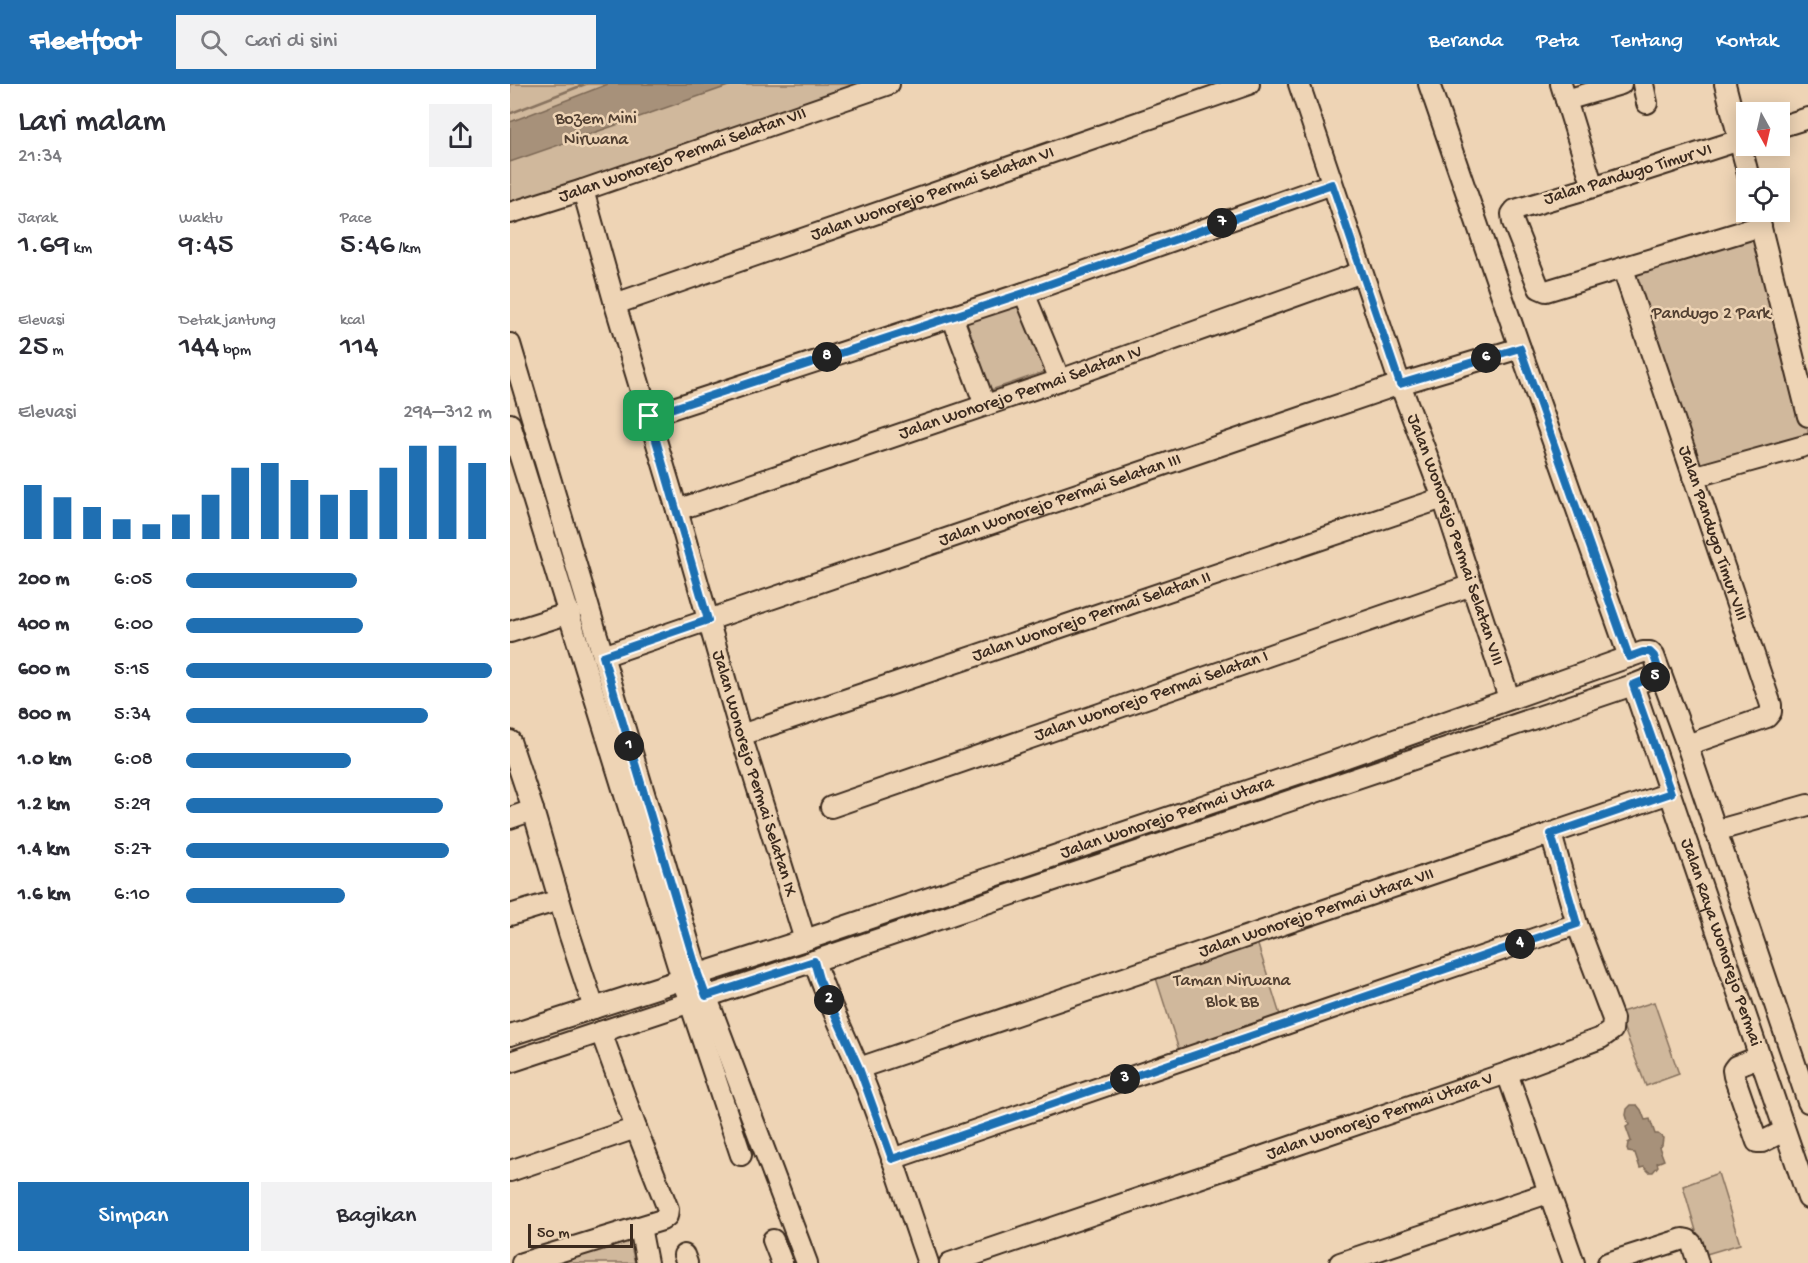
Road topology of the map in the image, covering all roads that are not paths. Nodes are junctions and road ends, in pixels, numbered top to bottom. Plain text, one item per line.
1 (889, 84) edge
2 (1249, 84) edge
3 (1299, 84) edge
4 (1429, 84) edge
5 (1621, 84) edge
6 (1725, 84) edge
7 (1563, 92) edge
8 (1736, 118) edge
9 (1808, 118) edge
10 (1790, 124) edge
11 (1736, 141) edge
12 (1332, 184) junction
13 (1593, 187) junction
14 (583, 190) junction
15 (510, 213) edge
16 (1751, 222) edge
17 (1760, 222) edge
18 (1623, 269) junction
19 (1362, 272) junction
20 (1024, 293) junction
21 (615, 304) junction
22 (952, 316) junction
23 (510, 344) edge
24 (1520, 348) junction
25 (1060, 380) junction
26 (1400, 384) junction
27 (985, 405) junction
28 (649, 416) junction
29 (1808, 416) edge
30 (510, 424) edge
31 (1808, 445) edge
32 (1693, 477) junction
33 (1443, 498) junction
34 (677, 510) junction
35 (1472, 585) junction
36 (570, 613) junction
37 (708, 620) junction
38 (510, 632) edge
39 (1650, 652) joint
40 (603, 656) junction
41 (1629, 657) junction
42 (1660, 674) junction
43 (1633, 685) junction
44 (1508, 694) junction
45 (741, 735) junction
46 (510, 741) edge
47 (1687, 745) junction
48 (1321, 766) junction
49 (1329, 788) junction
50 (1671, 793) junction
51 (1808, 805) edge
52 (831, 807) dead end
53 (533, 810) junction
54 (510, 818) edge
55 (1715, 831) junction
56 (1551, 834) junction
57 (559, 900) junction
58 (510, 915) edge
59 (1577, 924) junction
60 (1749, 932) junction
61 (805, 940) junction
62 (1719, 943) junction
63 (814, 961) junction
64 (690, 977) junction
65 (698, 999) junction
66 (594, 1008) junction
67 (602, 1032) junction
68 (510, 1035) edge
69 (1759, 1057) junction
70 (510, 1062) edge
71 (859, 1068) junction
72 (1507, 1073) junction
73 (1808, 1102) edge
74 (636, 1128) junction
75 (1784, 1131) junction
76 (741, 1155) dead end
77 (892, 1159) junction
78 (510, 1171) edge
79 (1548, 1193) junction
80 (1808, 1198) edge
81 (640, 1227) junction
82 (773, 1240) dead end
83 (522, 1263) edge
84 (646, 1263) edge
85 (782, 1263) edge
86 (807, 1263) edge
87 (928, 1263) edge
88 (950, 1263) edge
89 (1340, 1263) edge
90 (1574, 1263) edge
91 (1608, 1263) edge
92 (1698, 1263) edge

1 - 14 street, Jalan Wonorejo Permai Selatan VII
2 - 21 street, Jalan Wonorejo Permai Selatan VI
3 - 12 street, Jalan Wonorejo Permai Selatan VIII
4 - 24 street
5 - 7 street
6 - 8 street
7 - 13 street
9 - 10 street
11 - 13 street, Jalan Pandugo Timur VI
12 - 19 street, Jalan Wonorejo Permai Selatan VIII
12 - 20 street
13 - 18 street, Jalan Pandugo Timur VI
14 - 15 street, Jalan Wonorejo Permai Selatan VII
14 - 21 street, Jalan Wonorejo Permai Selatan IX
16 - 18 street
17 - 29 street
18 - 32 street, Jalan Pandugo Timur VIII
19 - 25 street, Jalan Wonorejo Permai Selatan IV
19 - 26 street, Jalan Wonorejo Permai Selatan VIII
20 - 22 street
20 - 25 street
21 - 28 street, Jalan Wonorejo Permai Selatan IX
22 - 27 street
22 - 28 street
23 - 40 street
24 - 26 street, Jalan Wonorejo Permai Selatan III
24 - 41 street
25 - 27 street, Jalan Wonorejo Permai Selatan IV
26 - 33 street, Jalan Wonorejo Permai Selatan VIII
26 - 37 street, Jalan Wonorejo Permai Selatan III
27 - 34 street, Jalan Wonorejo Permai Selatan IV
28 - 34 street, Jalan Wonorejo Permai Selatan IX
30 - 36 street
31 - 32 street
32 - 47 street, Jalan Pandugo Timur VIII
33 - 35 street, Jalan Wonorejo Permai Selatan VIII
33 - 45 street, Jalan Wonorejo Permai Selatan II
34 - 37 street, Jalan Wonorejo Permai Selatan IX
35 - 44 street, Jalan Wonorejo Permai Selatan VIII
35 - 52 street, Jalan Wonorejo Permai Selatan I
36 - 38 street
36 - 64 street
37 - 40 street, Jalan Wonorejo Permai Selatan III
37 - 45 street, Jalan Wonorejo Permai Selatan IX
39 - 41 street, Jalan Wonorejo Permai Utara
39 - 42 street, Jalan Raya Wonorejo Permai
40 - 64 street
41 - 44 street, Jalan Wonorejo Permai Utara
42 - 43 street, Jalan Wonorejo Permai Utara
42 - 47 street, Jalan Raya Wonorejo Permai
43 - 49 street, Jalan Wonorejo Permai Utara
43 - 50 street, Jalan Raya Wonorejo Permai
44 - 48 street, Jalan Wonorejo Permai Utara
45 - 61 street, Jalan Wonorejo Permai Selatan IX
46 - 53 street
47 - 55 street, Jalan Raya Wonorejo Permai
48 - 49 street
48 - 61 street, Jalan Wonorejo Permai Utara
49 - 63 street, Jalan Wonorejo Permai Utara
50 - 56 street, Jalan Wonorejo Permai Utara VII
50 - 62 street, Jalan Raya Wonorejo Permai
51 - 55 street
53 - 54 street
53 - 57 street
55 - 60 street, Jalan Raya Wonorejo Permai
56 - 59 street, Jalan Wonorejo Permai Utara V
56 - 71 street, Jalan Wonorejo Permai Utara VII
57 - 58 street
57 - 66 street
59 - 72 street, Jalan Wonorejo Permai Utara V
59 - 77 street
60 - 62 street
60 - 73 street, Jalan Raya Wonorejo Permai
61 - 64 street, Jalan Wonorejo Permai Utara
62 - 69 street, Jalan Raya Wonorejo Permai
63 - 65 street, Jalan Wonorejo Permai Utara
63 - 71 street
64 - 65 street
64 - 66 street, Jalan Wonorejo Permai Utara
65 - 67 street, Jalan Wonorejo Permai Utara
65 - 76 street
65 - 86 street
66 - 68 street, Jalan Wonorejo Permai Utara
67 - 70 street, Jalan Wonorejo Permai Utara
67 - 74 street
69 - 75 street, Jalan Raya Wonorejo Permai
69 - 75 street
71 - 77 street
72 - 79 street
72 - 88 street, Jalan Wonorejo Permai Utara V
74 - 78 street
74 - 81 street
75 - 80 street, Jalan Raya Wonorejo Permai
77 - 87 street
79 - 89 street
79 - 90 street
81 - 83 street
81 - 84 street
82 - 85 street
91 - 92 street

